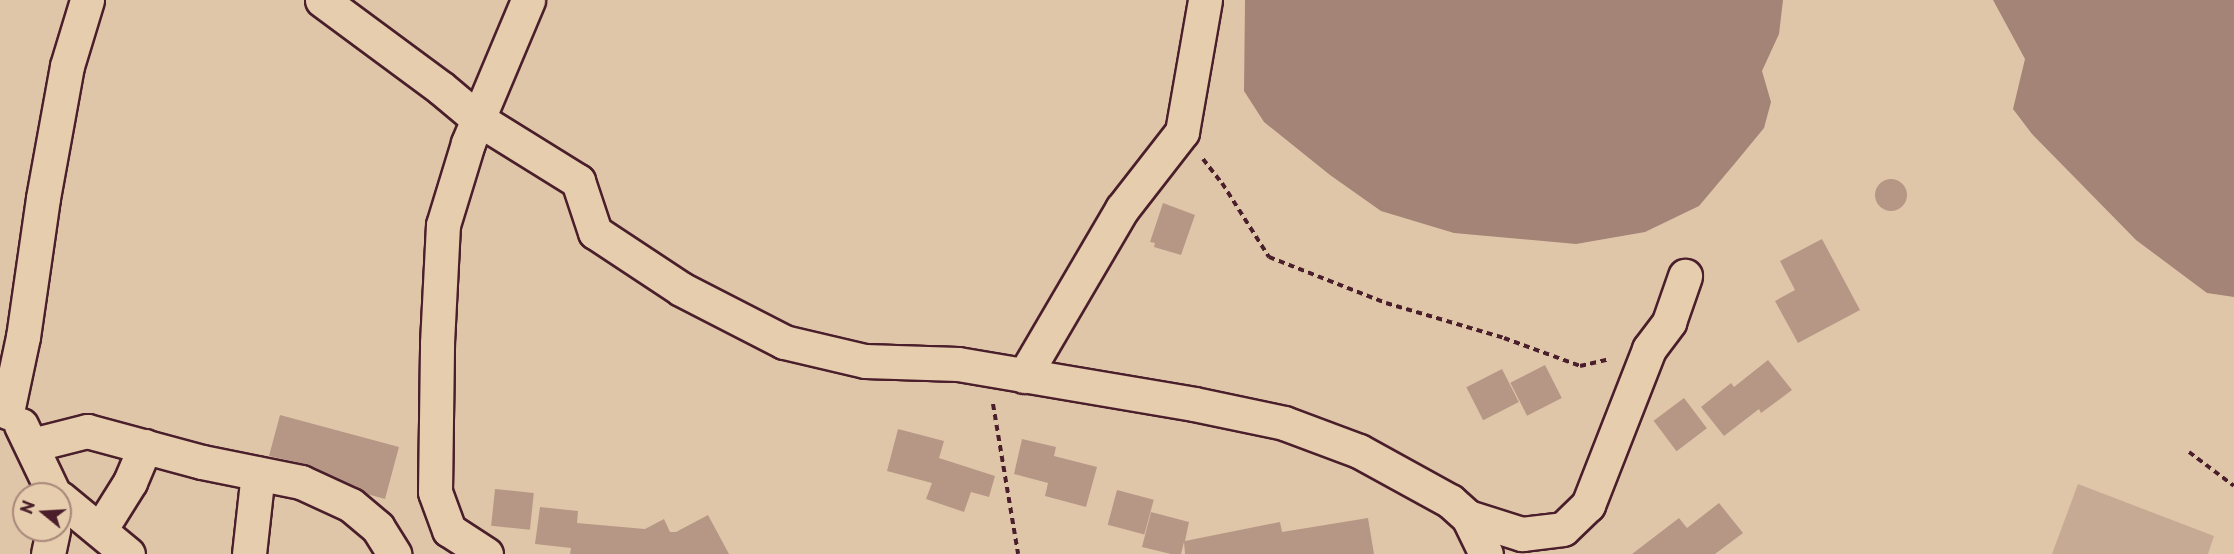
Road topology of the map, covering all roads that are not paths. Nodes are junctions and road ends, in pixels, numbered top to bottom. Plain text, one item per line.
1 (87, 0) edge
2 (322, 0) edge
3 (528, 0) edge
4 (1205, 0) edge
5 (478, 119) junction
6 (1685, 276) dead end
7 (1024, 376) junction
8 (4, 411) edge
9 (32, 445) junction
10 (145, 446) junction
11 (258, 473) junction
12 (50, 482) edge
13 (72, 508) edge
14 (1468, 517) junction
15 (100, 530) junction
16 (128, 554) edge
17 (249, 554) edge
18 (394, 554) edge
19 (486, 554) edge
20 (1486, 554) edge

1 - 8 lane
2 - 5 lane
3 - 5 lane
4 - 7 lane
5 - 7 lane
5 - 19 lane
6 - 14 lane
7 - 14 lane
8 - 9 lane
9 - 10 lane
9 - 12 lane
10 - 11 lane
10 - 15 lane
11 - 17 lane
11 - 18 lane
13 - 15 lane
14 - 20 lane
15 - 16 lane

